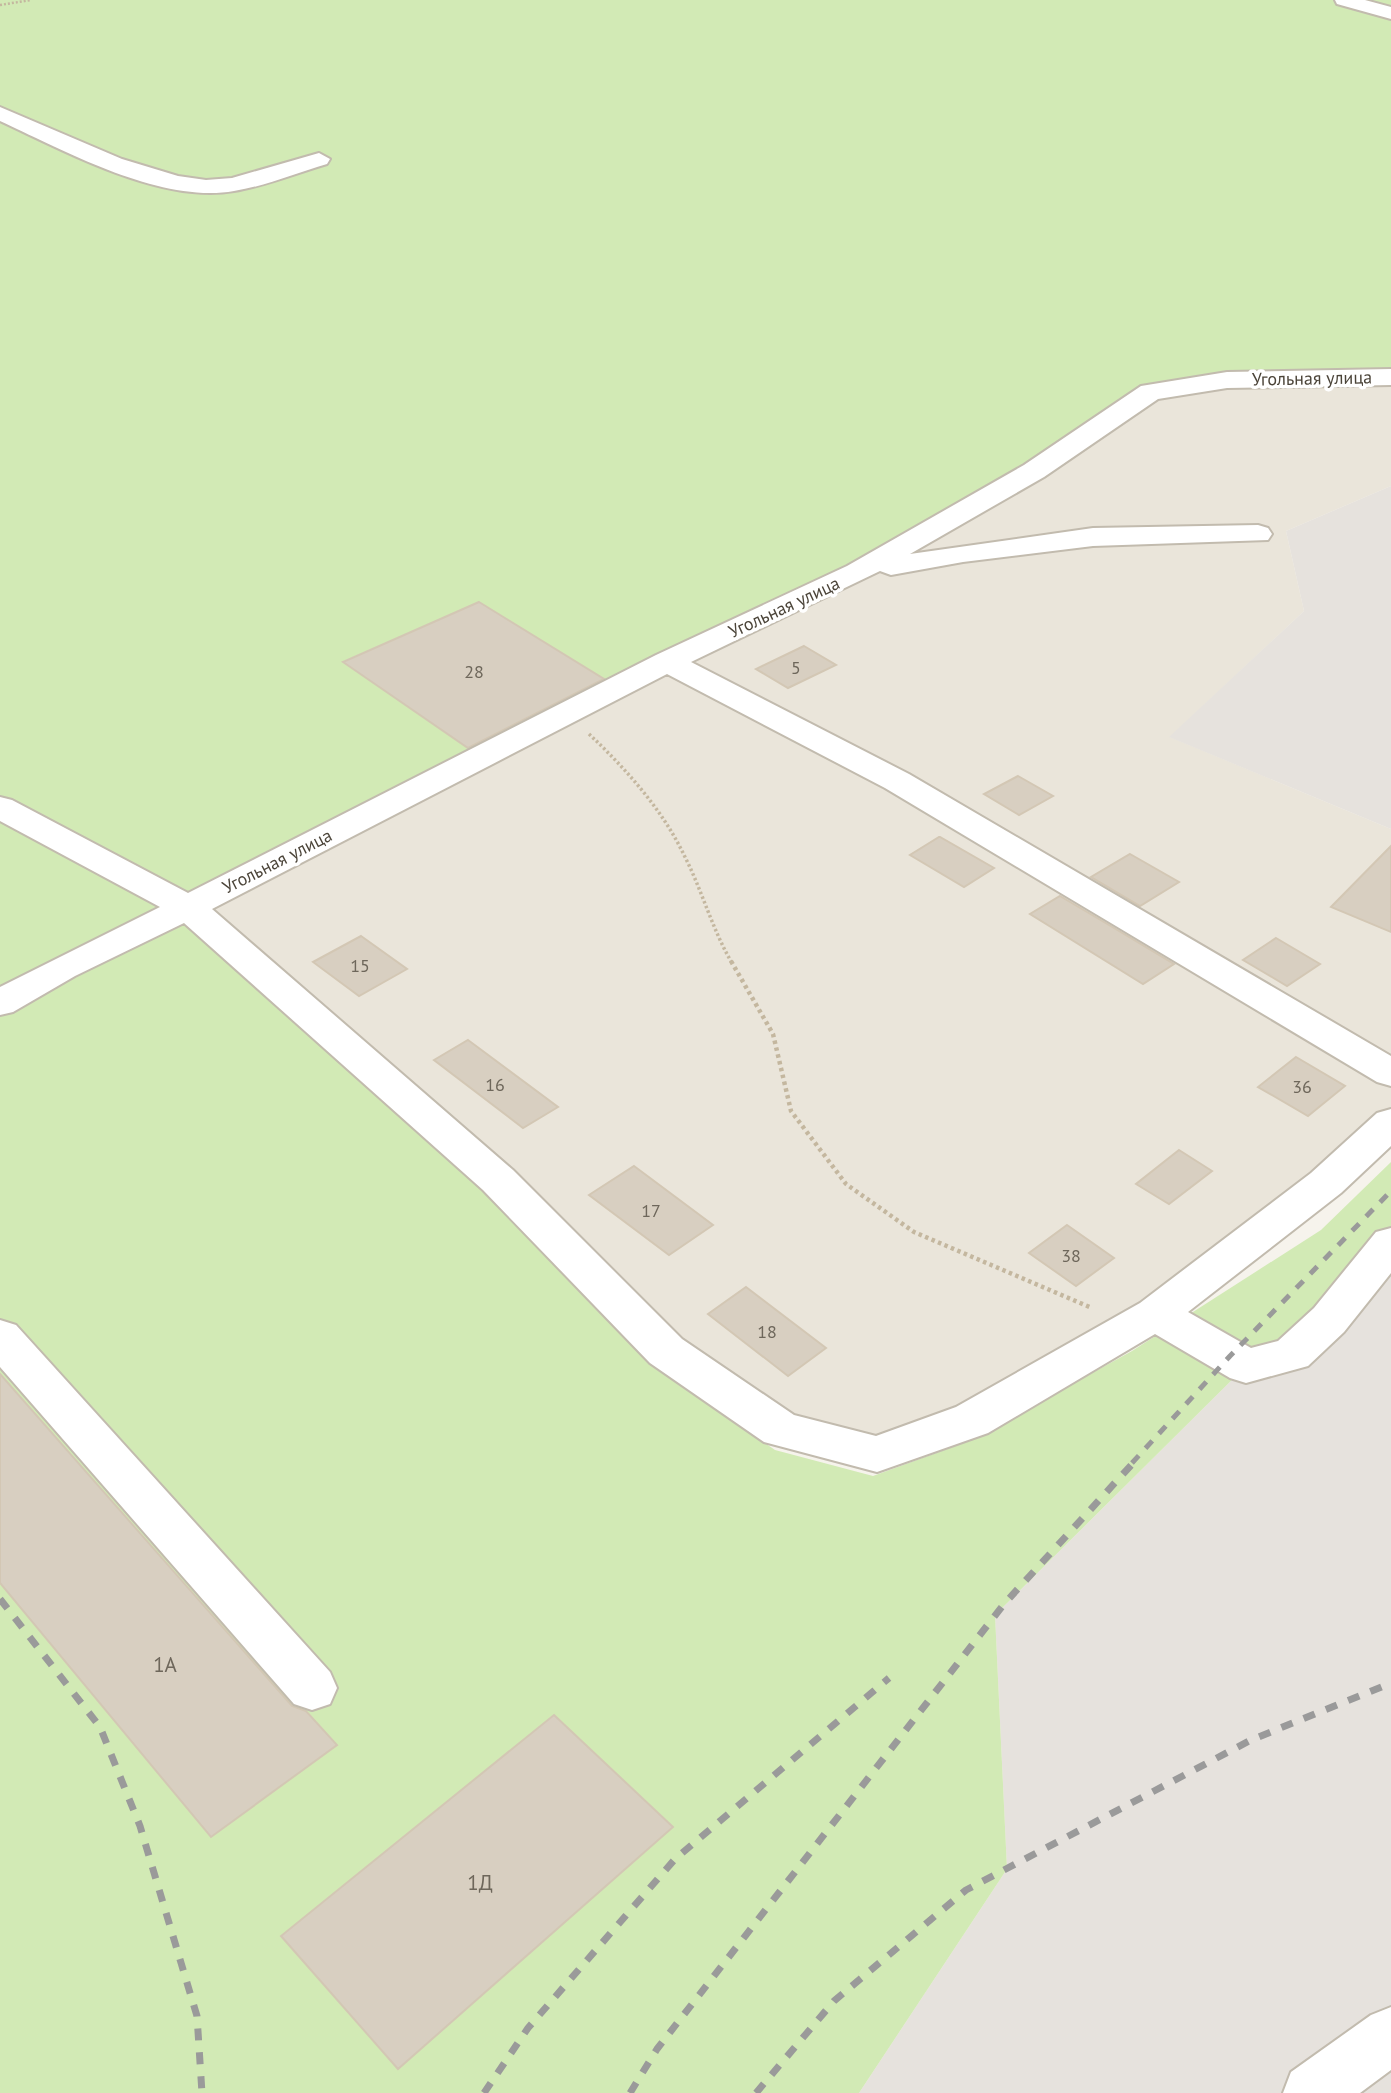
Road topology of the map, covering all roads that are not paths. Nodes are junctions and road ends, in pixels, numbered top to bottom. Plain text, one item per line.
1 (1344, 0) edge
2 (1391, 13) edge
3 (0, 113) edge
4 (319, 159) dead end
5 (1391, 377) edge
6 (1258, 534) dead end
7 (858, 572) junction
8 (667, 662) junction
9 (0, 807) edge
10 (188, 907) junction
11 (0, 1003) edge
12 (1391, 1073) edge
13 (1391, 1123) edge
14 (1391, 1243) edge
15 (1155, 1314) junction
16 (0, 1337) edge
17 (312, 1688) dead end
18 (1391, 2035) edge
19 (1312, 2093) edge

1 - 2 street
3 - 4 street
5 - 7 street, Угольная улица
6 - 7 street
7 - 8 street, Угольная улица
8 - 10 street, Угольная улица
8 - 12 street
9 - 10 street
10 - 11 street, Угольная улица
10 - 15 street
13 - 15 street
14 - 15 street
16 - 17 street
18 - 19 street

